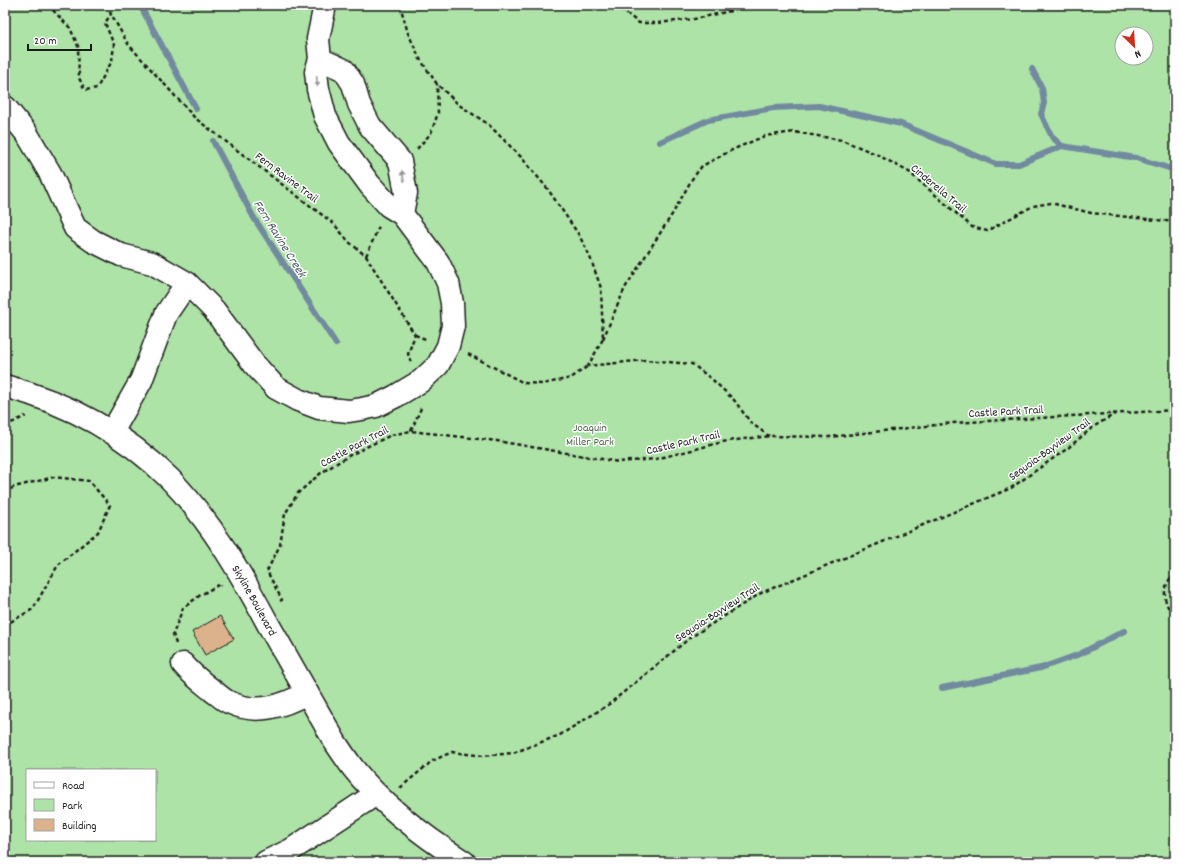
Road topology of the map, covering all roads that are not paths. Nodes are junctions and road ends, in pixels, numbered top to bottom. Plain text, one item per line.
1 (325, 5) edge
2 (320, 59) junction
3 (5, 107) edge
4 (395, 210) junction
5 (187, 283) junction
6 (5, 386) edge
7 (112, 432) junction
8 (183, 664) road end
9 (307, 693) junction
10 (376, 794) junction
11 (266, 862) edge
12 (464, 862) edge

1 - 2 main road
2 -> 4 main road
4 -> 2 main road
3 - 5 main road
4 - 5 main road
5 - 7 main road
6 - 7 main road, Skyline Boulevard
7 - 9 main road, Skyline Boulevard
8 - 9 main road
9 - 10 main road, Skyline Boulevard
10 - 11 main road
10 - 12 main road, Skyline Boulevard

